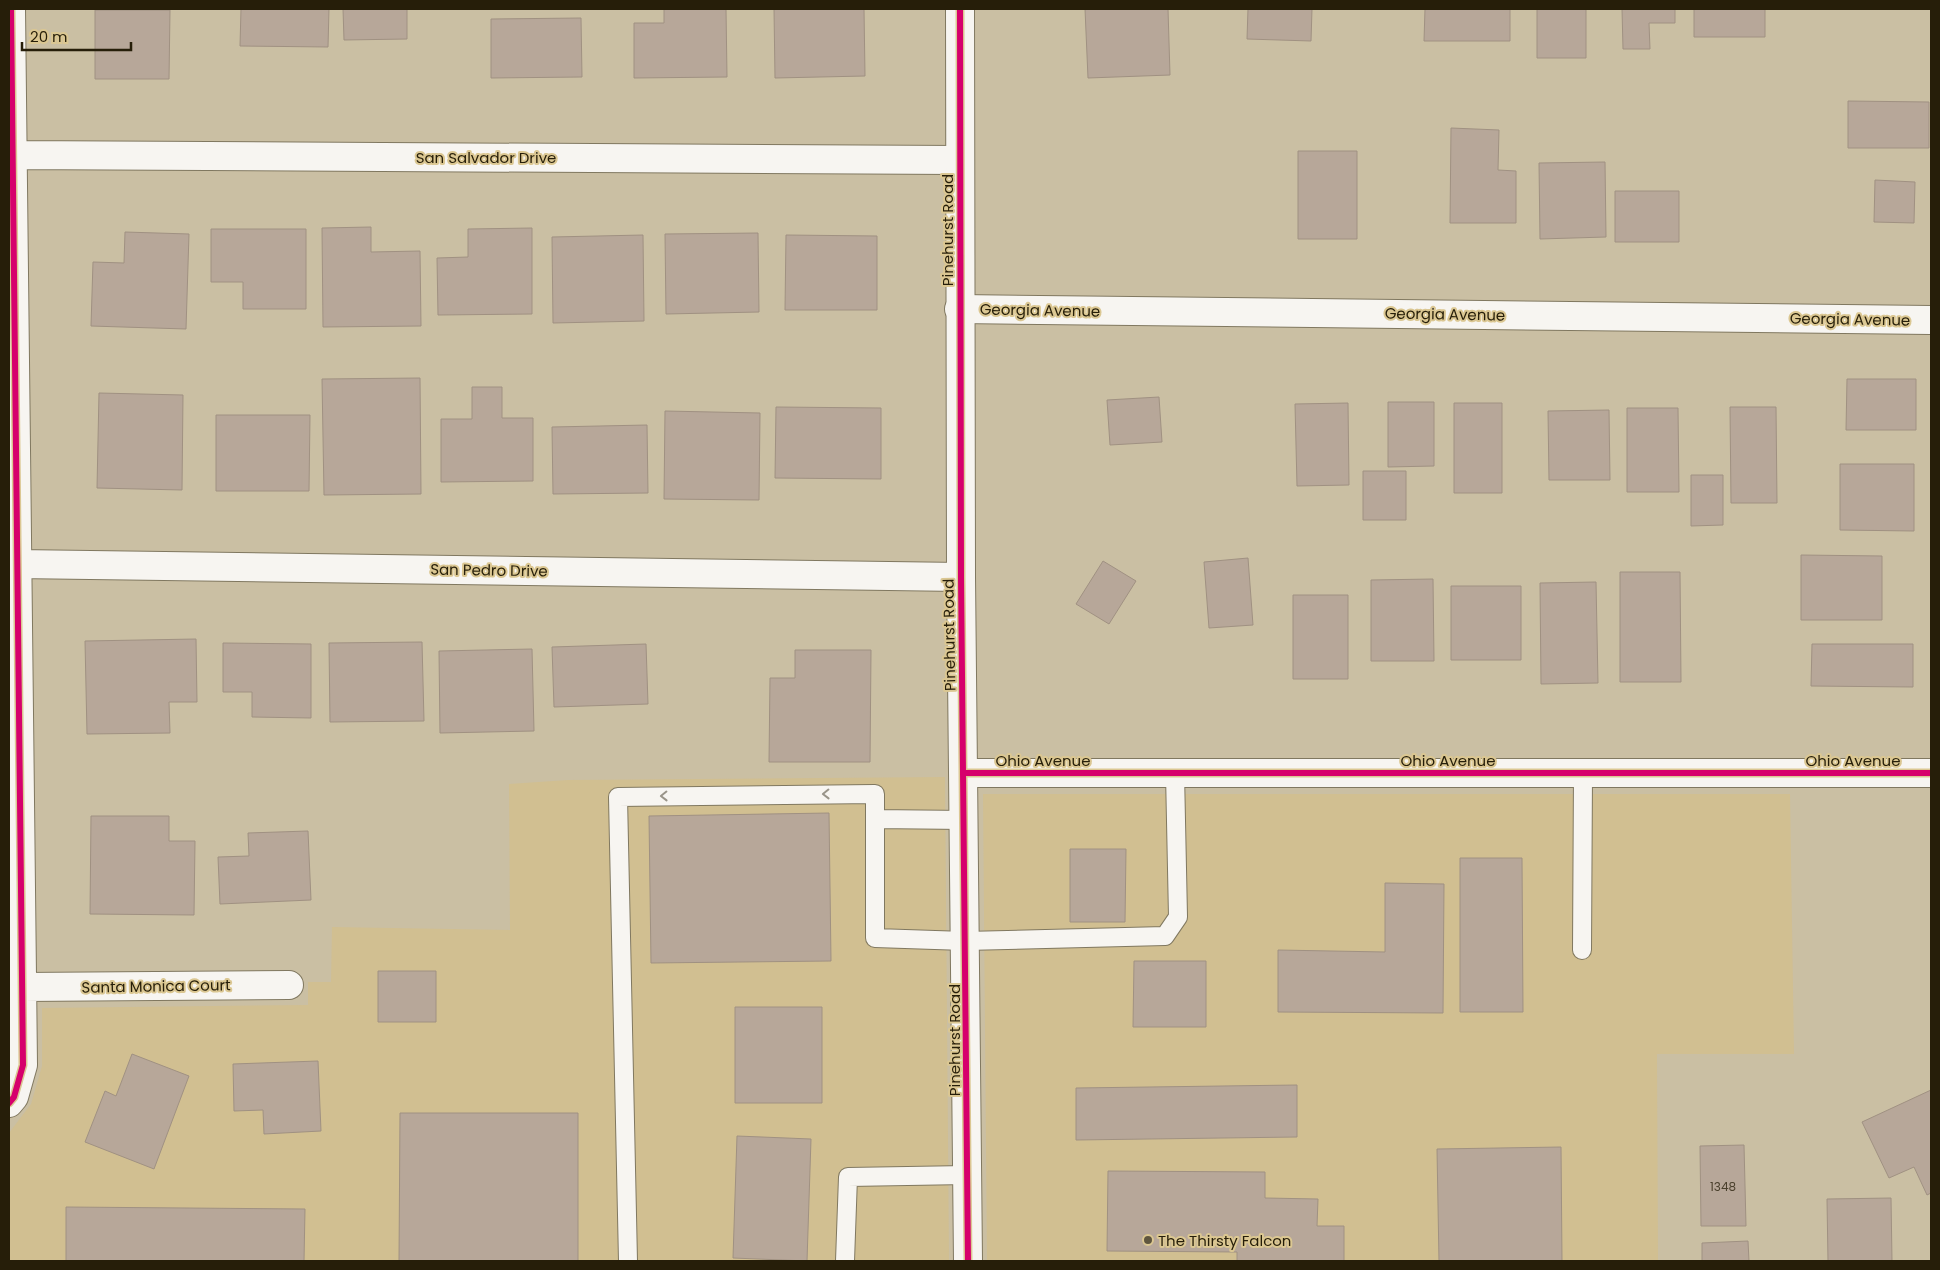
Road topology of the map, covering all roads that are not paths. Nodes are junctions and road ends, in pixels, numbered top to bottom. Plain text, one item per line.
1 (11, 9) edge
2 (960, 9) edge
3 (13, 155) junction
4 (959, 160) junction
5 (960, 309) junction
6 (1931, 320) edge
7 (17, 564) junction
8 (961, 577) junction
9 (964, 773) junction
10 (1175, 773) junction
11 (1583, 773) junction
12 (1931, 773) edge
13 (875, 819) junction
14 (965, 820) junction
15 (965, 941) junction
16 (1582, 950) dead end
17 (289, 985) dead end
18 (23, 987) junction
19 (9, 1103) edge
20 (967, 1175) junction
21 (628, 1261) edge
22 (845, 1261) edge
23 (968, 1261) edge

1 - 3 street
2 - 4 street, Pinehurst Road
3 - 4 street, San Salvador Drive
3 - 7 street
4 - 5 street, Pinehurst Road
5 - 6 street, Georgia Avenue
5 - 8 street, Pinehurst Road
7 - 8 street, San Pedro Drive
7 - 18 street
8 - 9 street, Pinehurst Road
9 - 10 street, Ohio Avenue
9 - 14 street, Pinehurst Road
10 - 11 street, Ohio Avenue
10 - 15 lane
11 - 12 street, Ohio Avenue
11 - 16 lane
13 - 14 lane
13 - 15 lane
13 -> 21 lane
14 - 15 street, Pinehurst Road
15 - 20 street, Pinehurst Road
17 - 18 street, Santa Monica Court
18 - 19 street
20 - 22 lane
20 - 23 street, Pinehurst Road

